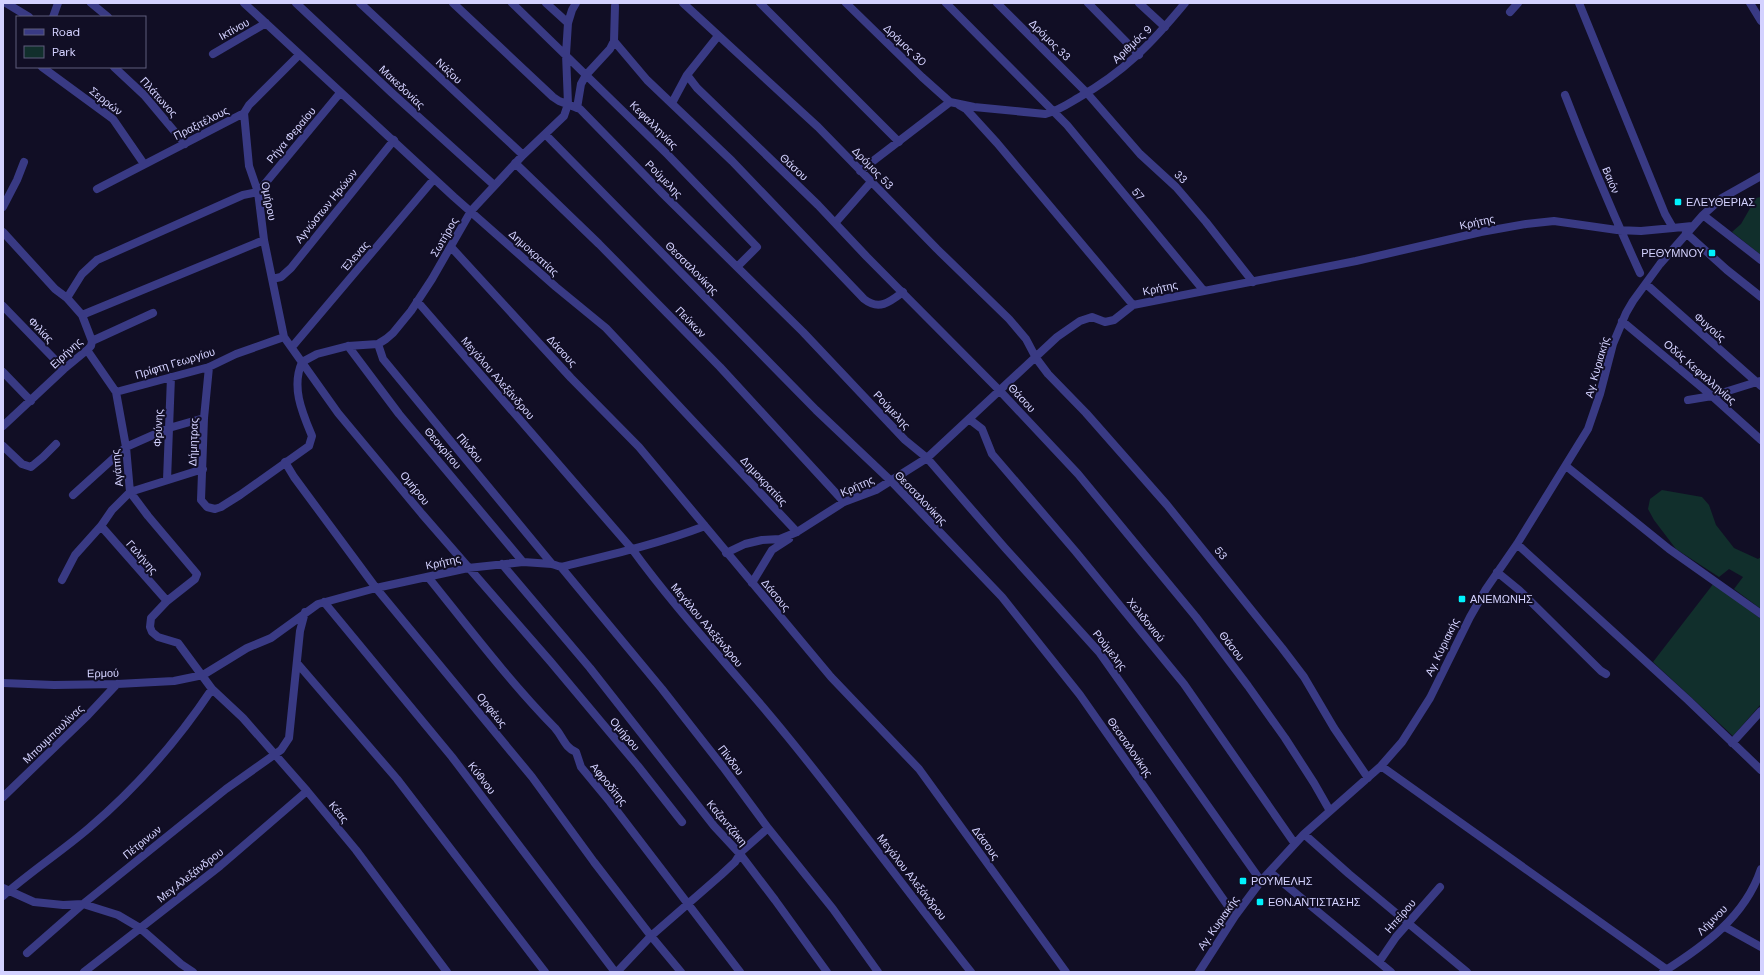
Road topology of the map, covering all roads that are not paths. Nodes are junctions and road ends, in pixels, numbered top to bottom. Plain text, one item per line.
1 (6, 3) edge
2 (58, 3) edge
3 (91, 3) edge
4 (244, 3) edge
5 (296, 3) edge
6 (360, 3) edge
7 (453, 3) edge
8 (512, 3) edge
9 (546, 3) edge
10 (576, 3) edge
11 (683, 3) edge
12 (760, 3) edge
13 (846, 3) edge
14 (946, 3) edge
15 (998, 3) edge
16 (1088, 3) edge
17 (1139, 3) edge
18 (1185, 3) edge
19 (1518, 3) edge
20 (1579, 3) edge
21 (1750, 3) edge
22 (615, 6) dead end
23 (1510, 12) dead end
24 (27, 16) edge
25 (53, 16) edge
26 (107, 16) edge
27 (1761, 21) edge
28 (266, 23) junction
29 (568, 23) junction
30 (1165, 27) junction
31 (718, 36) junction
32 (614, 41) junction
33 (213, 54) dead end
34 (566, 54) junction
35 (299, 55) junction
36 (1139, 55) junction
37 (43, 68) edge
38 (115, 68) edge
39 (586, 75) junction
40 (686, 75) junction
41 (340, 93) junction
42 (1087, 93) junction
43 (1565, 95) dead end
44 (953, 102) junction
45 (672, 103) junction
46 (568, 104) junction
47 (577, 108) junction
48 (1054, 112) junction
49 (244, 113) junction
50 (545, 134) junction
51 (394, 140) junction
52 (899, 142) junction
53 (185, 144) junction
54 (523, 155) junction
55 (24, 162) dead end
56 (144, 164) junction
57 (515, 164) junction
58 (860, 171) junction
59 (1761, 176) edge
60 (434, 179) junction
61 (871, 182) junction
62 (494, 185) junction
63 (97, 189) dead end
64 (258, 192) junction
65 (3, 207) edge
66 (471, 211) junction
67 (1703, 215) junction
68 (835, 223) junction
69 (1692, 226) junction
70 (1674, 228) junction
71 (1620, 230) junction
72 (3, 232) edge
73 (1686, 233) junction
74 (264, 240) junction
75 (451, 247) junction
76 (1761, 260) edge
77 (737, 267) junction
78 (1640, 272) dead end
79 (272, 279) junction
80 (1253, 282) junction
81 (1646, 284) junction
82 (1204, 291) junction
83 (903, 292) junction
84 (1761, 297) edge
85 (67, 298) junction
86 (417, 301) junction
87 (1133, 305) junction
88 (3, 306) edge
89 (153, 313) dead end
90 (82, 315) junction
91 (1622, 322) junction
92 (284, 337) junction
93 (92, 341) junction
94 (378, 344) junction
95 (348, 346) junction
96 (292, 347) junction
97 (87, 350) junction
98 (1036, 358) junction
99 (302, 362) junction
100 (209, 367) junction
101 (64, 369) junction
102 (3, 372) edge
103 (171, 377) junction
104 (1760, 383) edge
105 (1000, 391) junction
106 (116, 392) junction
107 (1712, 396) junction
108 (1688, 400) dead end
109 (31, 401) junction
110 (204, 418) junction
111 (969, 419) junction
112 (3, 426) edge
113 (169, 428) junction
114 (1761, 440) edge
115 (56, 444) dead end
116 (3, 446) edge
117 (126, 447) junction
118 (927, 458) junction
119 (285, 462) junction
120 (1566, 466) junction
121 (203, 469) junction
122 (167, 480) junction
123 (891, 481) junction
124 (130, 492) junction
125 (73, 495) dead end
126 (844, 502) junction
127 (101, 526) junction
128 (705, 526) junction
129 (797, 532) junction
130 (1517, 544) junction
131 (632, 549) junction
132 (726, 553) junction
133 (523, 562) junction
134 (502, 564) junction
135 (552, 564) junction
136 (561, 566) junction
137 (468, 568) junction
138 (195, 569) joint
139 (1497, 572) junction
140 (428, 577) junction
141 (62, 580) dead end
142 (752, 583) junction
143 (376, 588) junction
144 (167, 601) junction
145 (324, 602) junction
146 (305, 612) junction
147 (1761, 614) edge
148 (297, 663) junction
149 (1606, 674) dead end
150 (203, 675) junction
151 (3, 683) edge
152 (117, 684) junction
153 (212, 688) junction
154 (1761, 711) edge
155 (1732, 743) junction
156 (274, 753) junction
157 (1381, 766) junction
158 (1761, 770) edge
159 (1368, 778) junction
160 (307, 790) junction
161 (3, 797) edge
162 (1330, 811) junction
163 (682, 822) dead end
164 (768, 828) junction
165 (1304, 834) junction
166 (1295, 844) junction
167 (740, 854) junction
168 (1761, 869) edge
169 (1270, 872) junction
170 (1261, 881) junction
171 (1759, 884) edge
172 (1440, 887) dead end
173 (5, 892) edge
174 (688, 903) junction
175 (83, 904) junction
176 (1235, 916) junction
177 (1408, 923) junction
178 (1725, 927) junction
179 (140, 928) junction
180 (651, 936) junction
181 (1761, 947) edge
182 (27, 953) dead end
183 (1379, 962) junction
184 (445, 971) edge
185 (1664, 971) edge
186 (84, 972) edge
187 (193, 972) edge
188 (545, 972) edge
189 (616, 972) edge
190 (682, 972) edge
191 (740, 972) edge
192 (827, 972) edge
193 (878, 972) edge
194 (972, 972) edge
195 (1066, 972) edge
196 (1199, 972) edge
197 (1391, 972) edge
198 (1467, 972) edge

1 - 24 street
2 - 25 street
3 - 26 street
4 - 28 street, Δημοκρατίας
5 - 62 street, Μακεδονίας
6 - 54 street, Νάξου
7 - 46 street, Ρούμελης
8 - 34 street, Κεφαλληνίας
9 - 29 street
10 - 29 street
11 - 31 street, Δρόμος 53
12 - 52 street
13 - 44 street, Δρόμος 30
14 - 48 street, 57
15 - 42 street, Δρόμος 33
16 - 36 street
17 - 30 street
18 - 30 street, Αριθμός 9
19 - 23 street
20 - 70 street
21 - 27 street
22 - 32 street
28 - 33 street, Ικτίνου
28 - 35 street, Δημοκρατίας
29 - 34 street
30 - 36 street, Αριθμός 9
31 - 40 street
31 - 58 street, Δρόμος 53
32 - 39 street
32 - 45 street
34 - 39 street, Κεφαλληνίας
34 - 46 street
35 - 41 street, Δημοκρατίας
35 - 49 street, Πραξιτέλους
36 - 42 street, Αριθμός 9
37 - 56 street, Σερρών
38 - 53 street, Πλάτωνος
39 - 47 street
39 - 77 street, Κεφαλληνίας
40 - 45 street
40 - 68 street, Θάσου
41 - 51 street, Δημοκρατίας
41 - 64 street, Ρήγα Φεραίου
42 - 48 street, Αριθμός 9
42 - 80 street, 33
43 - 71 street, Βαιόν
44 - 48 street
44 - 52 street
44 - 87 street, Δρόμος 30
45 - 83 street
46 - 47 street, Ρούμελης
46 - 50 street, Σωτήρος
47 - 77 street, Ρούμελης
48 - 82 street, 57
49 - 53 street, Πραξιτέλους
49 - 64 street, Ομήρου
50 - 54 street, Σωτήρος
50 - 123 street, Θεσσαλονίκης
51 - 60 street, Δημοκρατίας
51 - 79 street, Αγνώστων Ηρώων
52 - 58 street
53 - 56 street, Πραξιτέλους
54 - 57 street, Σωτήρος
55 - 65 street
56 - 63 street, Πραξιτέλους
57 - 62 street, Σωτήρος
57 - 126 street, Πεύκων
58 - 61 street, Δρόμος 53
59 - 67 street, Αγ. Κυριακής
60 - 66 street, Δημοκρατίας
60 - 96 street, Έλενας
61 - 68 street
61 - 98 street, Δρόμος 53
62 - 66 street, Σωτήρος
64 - 74 street, Ομήρου
64 - 85 street
66 - 75 street, Σωτήρος
66 - 129 street, Δημοκρατίας
67 - 69 street, Αγ. Κυριακής
67 - 76 street
68 - 83 street, Θάσου
69 - 70 street, Κρήτης
69 - 73 street, Αγ. Κυριακής
70 - 71 street, Κρήτης
71 - 78 street, Βαιόν
71 - 80 street, Κρήτης
72 - 85 street
73 - 81 street, Αγ. Κυριακής
73 - 84 street
74 - 79 street, Ομήρου
74 - 90 street
75 - 86 street, Σωτήρος
75 - 128 street, Δάσους
77 - 118 street, Ρούμελης
79 - 92 street, Ομήρου
80 - 82 street, Κρήτης
81 - 91 street, Αγ. Κυριακής
81 - 104 street, Φυγούς
82 - 87 street, Κρήτης
83 - 105 street, Θάσου
85 - 90 street
86 - 94 street, Σωτήρος
86 - 131 street, Μεγάλου Αλεξάνδρου
87 - 98 street, Κρήτης
88 - 101 street, Φιλίας
89 - 93 street, Ειρήνης
90 - 93 street
91 - 107 street, Οδός Κεφαλληνίας
91 - 120 street, Αγ. Κυριακής
92 - 96 street, Ομήρου
92 - 100 street, Πρίφτη Γεωργίου
93 - 97 street, Ειρήνης
94 - 95 street
94 - 135 street, Πίνδου
95 - 99 street
95 - 133 street, Θεοκρίτου
96 - 99 street, Ομήρου
97 - 101 street, Ειρήνης
97 - 106 street, Αγάπης
98 - 105 street, Κρήτης
98 - 159 street, 53
99 - 119 street
99 - 137 street, Ομήρου
100 - 103 street, Πρίφτη Γεωργίου
100 - 110 street, Δήμητρας
101 - 109 street, Ειρήνης
102 - 109 street
103 - 106 street, Πρίφτη Γεωργίου
103 - 113 street, Φρύνης
104 - 107 street
105 - 111 street, Κρήτης
105 - 162 street, Θάσου
106 - 117 street, Αγάπης
107 - 108 street
107 - 114 street, Οδός Κεφαλληνίας
109 - 112 street, Ειρήνης
110 - 113 street
110 - 121 street, Δήμητρας
111 - 118 street, Κρήτης
111 - 166 street, Χελιδονιού
113 - 117 street
113 - 122 street, Φρύνης
115 - 116 street
117 - 124 street, Αγάπης
117 - 125 street
118 - 123 street, Κρήτης
118 - 170 street, Ρούμελης
119 - 121 street, Δήμητρας
119 - 143 street, Ορφέως
120 - 130 street, Αγ. Κυριακής
120 - 147 street
121 - 122 street
122 - 124 street
123 - 126 street, Κρήτης
123 - 176 street, Θεσσαλονίκης
124 - 127 street
124 - 138 street, Αγάπης
126 - 129 street, Κρήτης
127 - 141 street
127 - 144 street, Γαλήνης
128 - 131 street, Κρήτης
128 - 132 street, Δάσους
129 - 132 street, Κρήτης
129 - 142 street
130 - 139 street, Αγ. Κυριακής
130 - 155 street
131 - 136 street, Κρήτης
131 - 194 street, Μεγάλου Αλεξάνδρου
132 - 142 street, Δάσους
133 - 134 street, Κρήτης
133 - 135 street, Κρήτης
134 - 137 street, Κρήτης
134 - 167 street, Καζαντζάκη
135 - 136 street, Κρήτης
136 - 164 street, Πίνδου
137 - 140 street, Κρήτης
137 - 163 street, Ομήρου
138 - 144 street, Κέας
139 - 149 street
139 - 157 street, Αγ. Κυριακής
140 - 143 street, Κρήτης
140 - 174 street, Αφροδίτης
142 - 195 street, Δάσους
143 - 145 street, Κρήτης
143 - 180 street, Ορφέως
144 - 150 street, Κέας
145 - 146 street, Κρήτης
145 - 189 street, Κύθνου
146 - 148 street, Πέτρινων
146 - 150 street, Κρήτης
148 - 156 street, Πέτρινων
148 - 188 street
150 - 152 street, Ερμού
150 - 153 street, Κέας
151 - 152 street, Ερμού
152 - 161 street, Μπουμπουλίνας
153 - 156 street, Κέας
153 - 173 street
154 - 155 street
155 - 158 street
156 - 160 street, Κέας
156 - 175 street, Πέτρινων
157 - 159 street, Αγ. Κυριακής
157 - 185 street
159 - 162 street, Αγ. Κυριακής
160 - 179 street, Μεγ.Αλεξάνδρου
160 - 184 street, Κέας
162 - 165 street, Αγ. Κυριακής
164 - 167 street
164 - 193 street, Πίνδου
165 - 166 street, Αγ. Κυριακής
165 - 177 street
166 - 169 street, Αγ. Κυριακής
167 - 174 street
167 - 192 street, Καζαντζάκη
168 - 171 street, Λήμνου
169 - 170 street, Αγ. Κυριακής
169 - 183 street
170 - 176 street, Αγ. Κυριακής
171 - 178 street, Λήμνου
172 - 177 street, Ηπείρου
173 - 175 street
174 - 180 street
174 - 191 street, Αφροδίτης
175 - 179 street
175 - 182 street, Πέτρινων
176 - 196 street, Αγ. Κυριακής
177 - 183 street, Ηπείρου
177 - 198 street
178 - 181 street
178 - 185 street, Λήμνου
179 - 186 street, Μεγ.Αλεξάνδρου
179 - 187 street
180 - 189 street
180 - 190 street, Ορφέως
183 - 197 street

